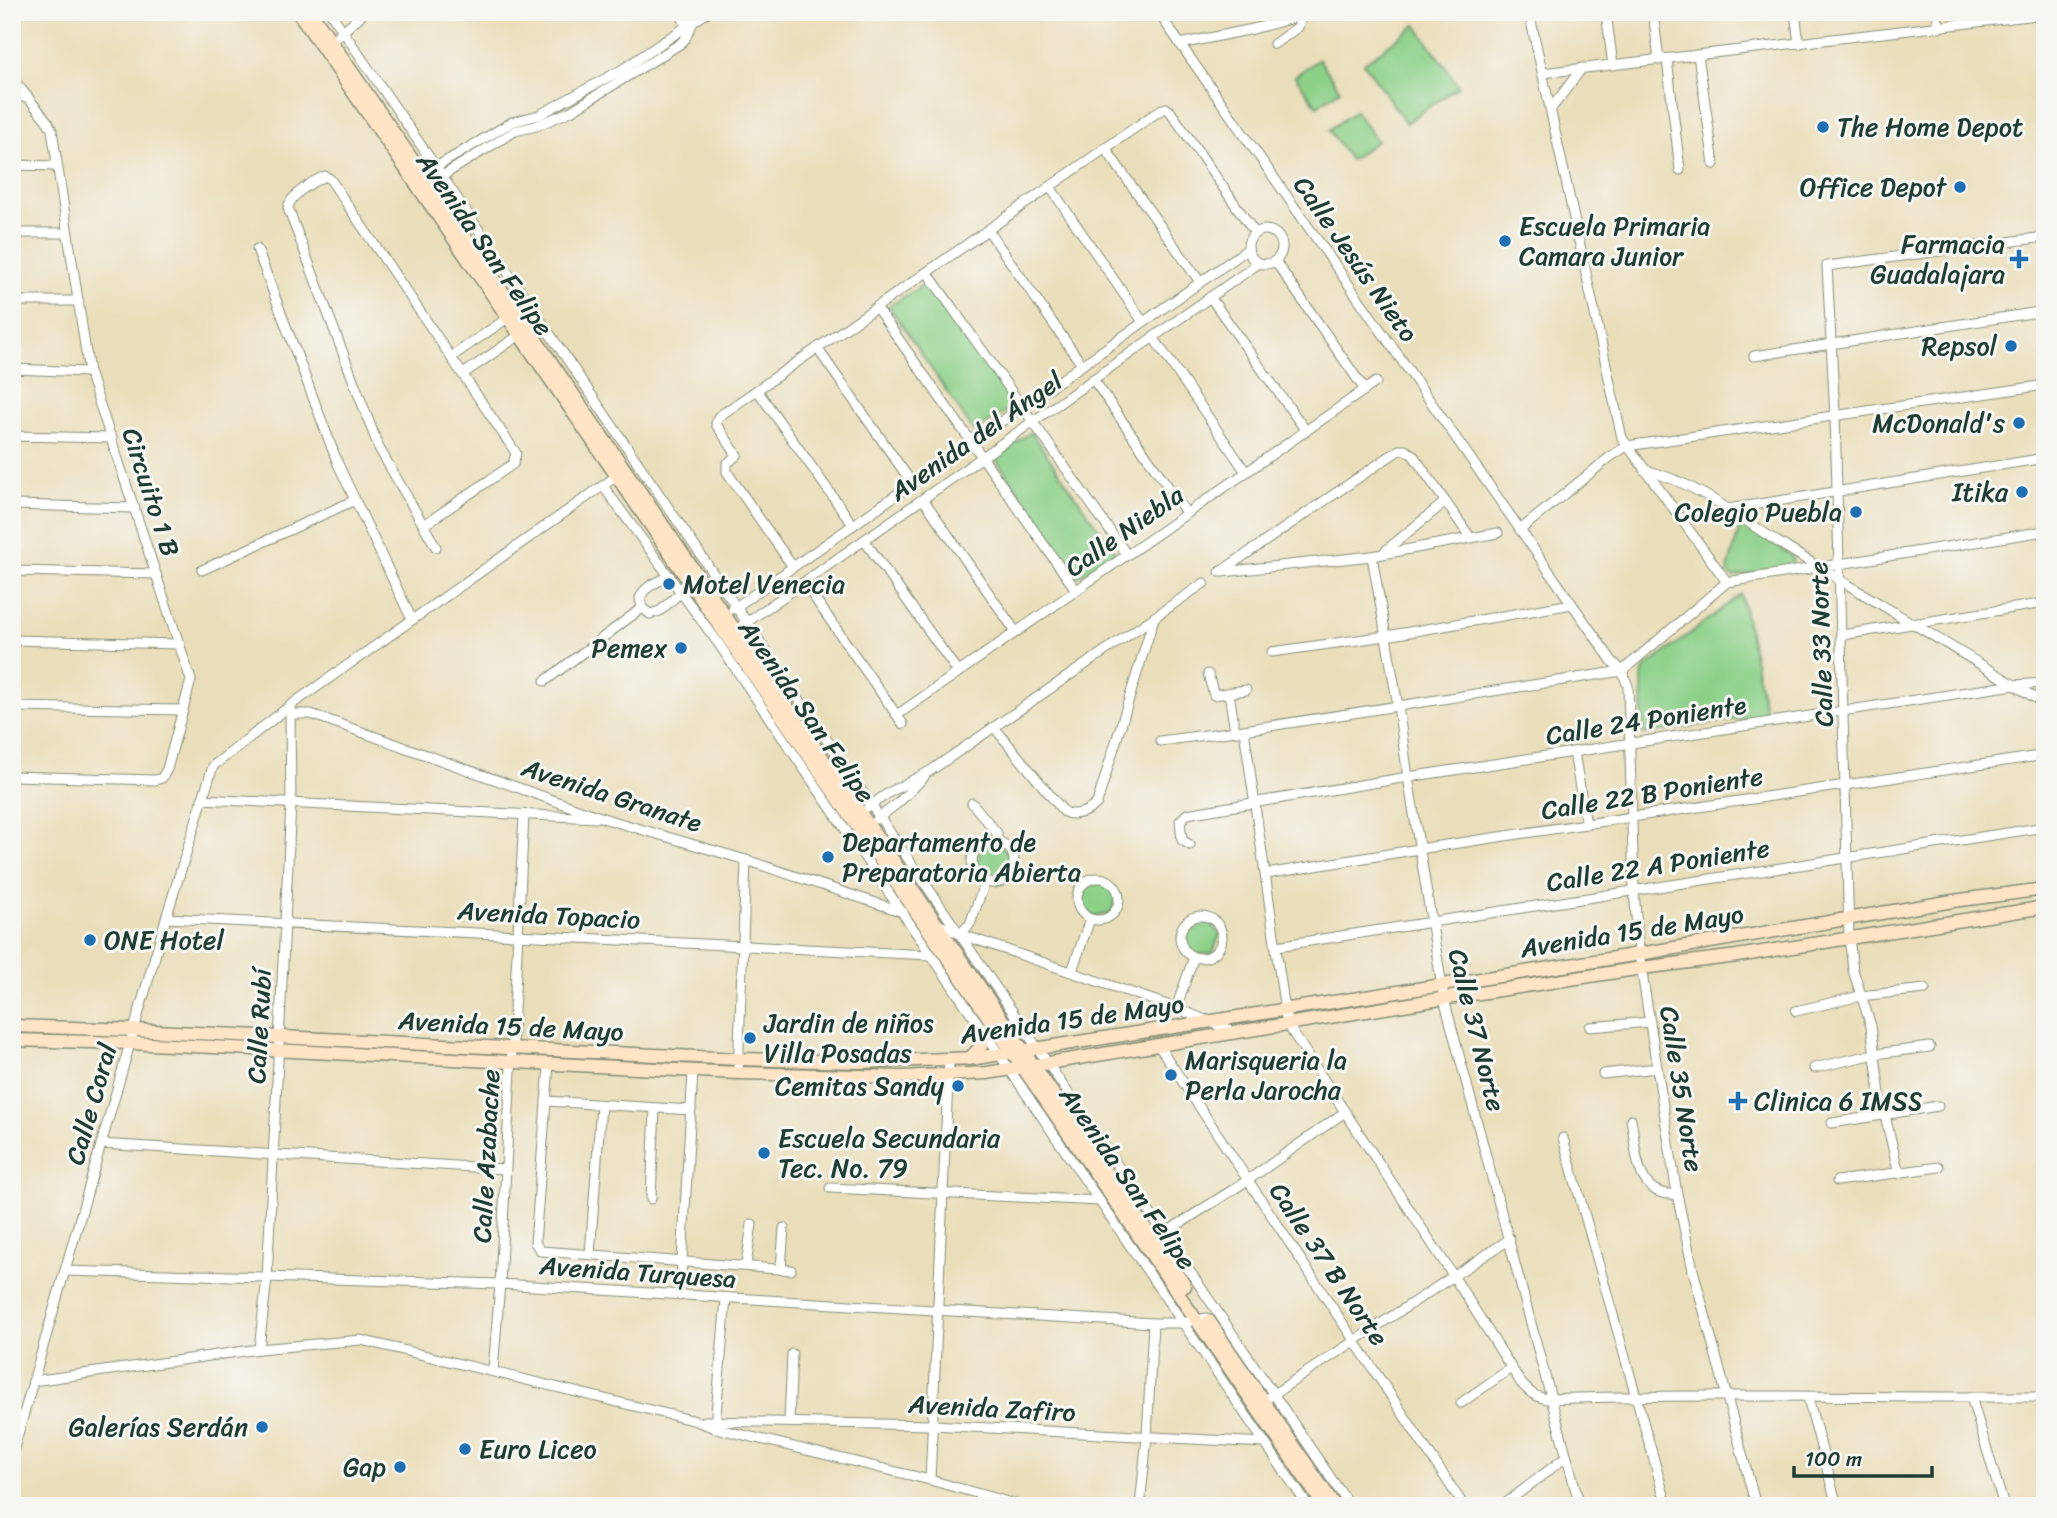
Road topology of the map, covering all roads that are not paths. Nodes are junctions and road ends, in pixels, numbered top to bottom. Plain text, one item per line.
1 (298, 12) edge
2 (311, 12) edge
3 (330, 12) edge
4 (365, 12) edge
5 (680, 12) edge
6 (708, 12) edge
7 (1158, 12) edge
8 (1315, 12) edge
9 (1529, 12) edge
10 (1653, 12) edge
11 (1795, 12) edge
12 (1937, 12) edge
13 (1606, 13) edge
14 (2044, 13) edge
15 (1302, 15) junction
16 (690, 26) junction
17 (2045, 27) edge
18 (1939, 28) junction
19 (344, 31) junction
20 (1180, 44) junction
21 (1274, 44) dead end
22 (1799, 44) junction
23 (327, 45) junction
24 (1699, 55) junction
25 (1663, 59) junction
26 (1613, 65) junction
27 (1582, 68) junction
28 (1543, 73) junction
29 (12, 78) edge
30 (12, 97) edge
31 (27, 97) junction
32 (1551, 109) junction
33 (400, 114) junction
34 (387, 123) junction
35 (497, 136) junction
36 (1105, 148) junction
37 (1714, 164) dead end
38 (12, 165) edge
39 (56, 166) junction
40 (436, 167) junction
41 (1680, 170) dead end
42 (442, 176) junction
43 (1050, 187) junction
44 (988, 230) junction
45 (12, 233) edge
46 (67, 233) junction
47 (1255, 233) junction
48 (2045, 237) edge
49 (257, 249) dead end
50 (1248, 249) junction
51 (1275, 261) junction
52 (1259, 263) junction
53 (927, 272) junction
54 (1200, 282) junction
55 (1210, 296) junction
56 (12, 300) edge
57 (78, 301) junction
58 (876, 307) junction
59 (2045, 310) edge
60 (512, 314) junction
61 (1143, 322) junction
62 (524, 332) junction
63 (1153, 337) junction
64 (1831, 344) junction
65 (817, 348) junction
66 (1754, 356) dead end
67 (451, 357) junction
68 (1082, 365) junction
69 (12, 369) edge
70 (576, 371) junction
71 (89, 372) junction
72 (463, 374) junction
73 (1093, 379) junction
74 (563, 380) junction
75 (1376, 382) dead end
76 (2045, 385) edge
77 (757, 390) junction
78 (1365, 390) junction
79 (1022, 407) junction
80 (1835, 416) junction
81 (1033, 422) junction
82 (1306, 431) junction
83 (12, 436) edge
84 (111, 438) junction
85 (972, 442) junction
86 (1627, 446) junction
87 (982, 457) junction
88 (2045, 458) edge
89 (1644, 471) junction
90 (1246, 472) junction
91 (621, 473) junction
92 (912, 483) junction
93 (603, 486) junction
94 (1837, 491) junction
95 (923, 499) junction
96 (355, 500) junction
97 (1445, 502) junction
98 (12, 505) edge
99 (135, 508) junction
100 (1728, 509) junction
101 (1187, 513) junction
102 (424, 525) junction
103 (853, 525) junction
104 (1520, 530) junction
105 (2045, 531) edge
106 (1498, 533) dead end
107 (1470, 537) junction
108 (864, 540) junction
109 (436, 547) dead end
110 (1384, 552) junction
111 (1127, 555) junction
112 (1372, 555) junction
113 (1839, 564) junction
114 (793, 567) junction
115 (1820, 567) junction
116 (202, 570) dead end
117 (12, 571) edge
118 (156, 574) junction
119 (670, 576) junction
120 (1840, 579) junction
121 (1727, 582) junction
122 (804, 583) junction
123 (1204, 583) dead end
124 (682, 586) junction
125 (1076, 590) junction
126 (2045, 603) edge
127 (1572, 604) junction
128 (736, 606) junction
129 (642, 608) junction
130 (1154, 618) junction
131 (411, 620) junction
132 (716, 621) junction
133 (747, 622) junction
134 (1916, 624) junction
135 (1016, 632) junction
136 (1842, 635) junction
137 (727, 636) junction
138 (1386, 636) junction
139 (12, 640) edge
140 (180, 645) junction
141 (1272, 652) dead end
142 (1622, 671) junction
143 (958, 672) junction
144 (1208, 674) dead end
145 (545, 681) dead end
146 (2045, 683) edge
147 (2014, 685) junction
148 (1246, 690) dead end
149 (1229, 693) junction
150 (2045, 704) edge
151 (12, 706) edge
152 (1398, 706) junction
153 (183, 710) junction
154 (290, 710) junction
155 (1844, 710) junction
156 (897, 715) junction
157 (903, 724) dead end
158 (994, 727) junction
159 (1239, 731) junction
160 (1160, 741) dead end
161 (1631, 743) junction
162 (1574, 752) junction
163 (2045, 755) edge
164 (930, 771) junction
165 (12, 776) edge
166 (1408, 777) junction
167 (1846, 785) junction
168 (890, 792) junction
169 (202, 799) junction
170 (898, 803) junction
171 (972, 803) dead end
172 (1254, 803) junction
173 (291, 804) junction
174 (871, 804) junction
175 (855, 814) junction
176 (524, 816) junction
177 (880, 817) junction
178 (1633, 817) junction
179 (606, 819) junction
180 (1586, 824) junction
181 (2045, 827) edge
182 (865, 829) junction
183 (997, 841) junction
184 (1190, 845) dead end
185 (1419, 849) junction
186 (1849, 857) junction
187 (746, 860) junction
188 (1266, 874) junction
189 (985, 882) junction
190 (2045, 889) edge
191 (1634, 890) junction
192 (2045, 907) edge
193 (902, 911) junction
194 (166, 918) junction
195 (921, 918) junction
196 (1850, 918) junction
197 (1090, 919) junction
198 (1431, 922) junction
199 (285, 923) junction
200 (936, 923) junction
201 (960, 934) junction
202 (518, 935) junction
203 (1849, 937) junction
204 (743, 946) junction
205 (1277, 946) junction
206 (1639, 954) junction
207 (930, 955) junction
208 (1194, 957) junction
209 (1642, 968) junction
210 (1072, 971) junction
211 (1441, 985) junction
212 (1925, 989) dead end
213 (1860, 996) junction
214 (1444, 999) junction
215 (1176, 1008) junction
216 (1285, 1009) junction
217 (1796, 1011) dead end
218 (1214, 1021) junction
219 (1650, 1022) junction
220 (1287, 1024) junction
221 (12, 1026) edge
222 (1590, 1027) dead end
223 (134, 1030) junction
224 (983, 1030) junction
225 (1236, 1032) junction
226 (279, 1037) junction
227 (12, 1040) edge
228 (130, 1043) junction
229 (1159, 1046) junction
230 (1930, 1047) dead end
231 (512, 1048) junction
232 (1038, 1049) junction
233 (278, 1051) junction
234 (1019, 1052) junction
235 (1875, 1055) junction
236 (1000, 1056) junction
237 (969, 1059) junction
238 (949, 1060) junction
239 (512, 1063) junction
240 (1048, 1063) junction
241 (549, 1065) junction
242 (738, 1066) junction
243 (1029, 1067) junction
244 (1657, 1068) junction
245 (1814, 1068) dead end
246 (1010, 1070) junction
247 (694, 1071) junction
248 (1603, 1074) dead end
249 (949, 1075) junction
250 (546, 1101) junction
251 (601, 1105) junction
252 (1938, 1106) dead end
253 (655, 1108) junction
254 (691, 1110) junction
255 (1345, 1112) junction
256 (1884, 1114) junction
257 (1631, 1119) dead end
258 (1832, 1123) dead end
259 (1563, 1138) dead end
260 (101, 1144) junction
261 (273, 1154) junction
262 (1939, 1167) dead end
263 (505, 1169) junction
264 (1899, 1174) junction
265 (1248, 1180) junction
266 (1837, 1181) dead end
267 (830, 1188) dead end
268 (944, 1194) junction
269 (1677, 1194) junction
270 (651, 1199) dead end
271 (1100, 1201) junction
272 (752, 1224) dead end
273 (784, 1228) dead end
274 (1510, 1239) junction
275 (1154, 1240) junction
276 (590, 1254) junction
277 (682, 1261) junction
278 (746, 1265) junction
279 (65, 1271) junction
280 (1454, 1277) junction
281 (267, 1278) junction
282 (500, 1284) junction
283 (680, 1296) junction
284 (726, 1299) junction
285 (939, 1311) junction
286 (1202, 1319) junction
287 (1181, 1322) junction
288 (1153, 1323) junction
289 (1355, 1341) junction
290 (259, 1349) junction
291 (792, 1354) dead end
292 (1511, 1368) junction
293 (493, 1371) junction
294 (33, 1381) junction
295 (1725, 1394) junction
296 (1635, 1396) junction
297 (1971, 1397) junction
298 (2045, 1397) edge
299 (1808, 1398) junction
300 (1550, 1399) junction
301 (1264, 1400) junction
302 (1461, 1402) dead end
303 (789, 1421) junction
304 (715, 1424) junction
305 (933, 1425) junction
306 (1147, 1437) junction
307 (1265, 1443) junction
308 (12, 1455) edge
309 (1566, 1457) junction
310 (930, 1480) junction
311 (1022, 1506) edge
312 (1140, 1506) edge
313 (1307, 1506) edge
314 (1324, 1506) edge
315 (1335, 1506) edge
316 (1350, 1506) edge
317 (1464, 1506) edge
318 (1502, 1506) edge
319 (1580, 1506) edge
320 (1667, 1506) edge
321 (1756, 1506) edge
322 (1837, 1506) edge
323 (2004, 1506) edge

1 - 23 main road, Avenida San Felipe
2 - 23 main road, Avenida San Felipe
3 - 19 street, Avenida San Felipe
4 - 19 street
5 - 16 street
6 - 16 street
7 - 20 street, Calle Jesús Nieto
8 - 15 street
9 - 28 street
10 - 25 street
11 - 22 street
12 - 18 street
13 - 26 street
14 - 17 main road
14 - 18 street
15 - 20 street
15 - 21 street
16 - 35 street
18 - 22 street
19 - 23 street
19 - 33 street, Avenida San Felipe
20 - 104 street, Calle Jesús Nieto
22 - 24 street
23 - 34 main road, Avenida San Felipe
23 - 60 main road, Avenida San Felipe
24 - 25 street
24 - 37 street
25 - 26 street
25 - 41 street
26 - 27 street
27 - 28 street
27 - 32 street
28 - 32 street
29 - 31 street, Circuito 1 B
30 - 31 street
31 - 39 street, Circuito 1 B
32 - 86 street
33 - 34 street
33 - 40 street, Avenida San Felipe
34 - 60 main road, Avenida San Felipe
35 - 40 street
35 - 42 street
36 - 43 street
36 - 47 street
36 - 54 street
38 - 39 street
39 - 46 street, Circuito 1 B
40 - 42 street, Avenida San Felipe
42 - 70 street, Avenida San Felipe
43 - 44 street
43 - 61 street
44 - 53 street
44 - 68 street
45 - 46 street
46 - 57 street, Circuito 1 B
47 - 50 street
47 - 51 street
48 - 64 street, Calle 33 Norte
49 - 96 street
50 - 52 street
50 - 54 street, Avenida del Ángel
51 - 52 street
51 - 78 street
52 - 55 street, Avenida del Ángel
53 - 58 street
53 - 79 street
54 - 61 street, Avenida del Ángel
55 - 63 street, Avenida del Ángel
55 - 82 street
56 - 57 street
57 - 71 street, Circuito 1 B
58 - 65 street
58 - 85 street
59 - 64 street
60 - 62 main road, Avenida San Felipe
60 - 67 street
61 - 68 street, Avenida del Ángel
62 - 72 street
62 - 74 main road, Avenida San Felipe
62 - 91 main road, Avenida San Felipe
63 - 73 street, Avenida del Ángel
63 - 90 street
64 - 66 street
64 - 80 street, Calle 33 Norte
65 - 77 street
65 - 92 street
67 - 72 street
67 - 102 street
68 - 79 street, Avenida del Ángel
69 - 71 street
70 - 74 street
70 - 128 street, Avenida San Felipe
71 - 84 street, Circuito 1 B
72 - 102 street
73 - 81 street, Avenida del Ángel
73 - 101 street
74 - 91 main road, Avenida San Felipe
75 - 78 street, Calle Niebla
76 - 80 street
77 - 103 street
77 - 114 street
78 - 82 street, Calle Niebla
79 - 81 street
79 - 85 street, Avenida del Ángel
80 - 86 street
80 - 94 street, Calle 33 Norte
81 - 87 street, Avenida del Ángel
81 - 111 street
82 - 90 street, Calle Niebla
83 - 84 street
84 - 99 street, Circuito 1 B
85 - 87 street
85 - 92 street, Avenida del Ángel
86 - 89 street
86 - 104 street
87 - 95 street, Avenida del Ángel
87 - 125 street
88 - 94 street
89 - 100 street
89 - 121 street
90 - 101 street, Calle Niebla
91 - 93 street
91 - 124 main road, Avenida San Felipe
91 - 132 main road, Avenida San Felipe
92 - 103 street, Avenida del Ángel
93 - 119 street, Avenida San Felipe
93 - 131 street
94 - 100 street
94 - 113 street, Calle 33 Norte
95 - 108 street, Avenida del Ángel
95 - 135 street
96 - 116 street
96 - 131 street
97 - 107 street
97 - 110 street
97 - 112 street
98 - 99 street
99 - 118 street, Circuito 1 B
100 - 115 street
101 - 111 street, Calle Niebla
102 - 109 street
103 - 114 street, Avenida del Ángel
104 - 127 street, Calle Jesús Nieto
105 - 113 street
106 - 107 street
107 - 110 street
108 - 122 street, Avenida del Ángel
108 - 143 street
110 - 112 street
111 - 125 street, Calle Niebla
112 - 138 street, Calle 37 Norte
113 - 115 street
113 - 120 street, Calle 33 Norte
114 - 128 street, Avenida del Ángel
115 - 120 street
115 - 121 street
117 - 118 street
118 - 140 street, Circuito 1 B
119 - 124 street, Avenida San Felipe
119 - 129 street
120 - 134 street
120 - 136 street, Calle 33 Norte
121 - 142 street
122 - 133 street, Avenida del Ángel
122 - 156 street
123 - 130 street
124 - 129 street
124 - 132 main road, Avenida San Felipe
125 - 135 street, Calle Niebla
126 - 134 street
127 - 138 street
127 - 142 street, Calle Jesús Nieto
128 - 132 street, Avenida del Ángel
128 - 133 street, Avenida San Felipe
129 - 145 street
130 - 158 street
130 - 158 street
131 - 154 street
132 - 137 main road, Avenida San Felipe
133 - 137 street, Avenida del Ángel
133 - 174 street, Avenida San Felipe
134 - 136 street
134 - 147 street
135 - 143 street, Calle Niebla
136 - 155 street, Calle 33 Norte
137 - 175 main road, Avenida San Felipe
137 - 193 street, Avenida San Felipe
138 - 141 street
138 - 152 street, Calle 37 Norte
139 - 140 street
140 - 153 street, Circuito 1 B
142 - 152 street
142 - 161 street, Calle 35 Norte
143 - 156 street, Calle Niebla
144 - 149 street
146 - 147 street, Calle 24 Poniente
147 - 150 street
147 - 155 street, Calle 24 Poniente
148 - 149 street
149 - 159 street
151 - 153 street
152 - 159 street
152 - 166 street, Calle 37 Norte
153 - 165 street, Circuito 1 B
154 - 169 street, Calle Coral
154 - 173 street, Calle Rubí
154 - 179 street, Avenida Granate
155 - 161 street, Calle 24 Poniente
155 - 167 street, Calle 33 Norte
156 - 157 street
158 - 164 street
159 - 160 street
159 - 172 street
161 - 162 street, Calle 24 Poniente
161 - 178 street, Calle 35 Norte
162 - 166 street, Calle 24 Poniente
162 - 180 street
163 - 167 street, Calle 22 B Poniente
164 - 168 street
164 - 170 street
166 - 172 street, Calle 24 Poniente
166 - 185 street, Calle 37 Norte
167 - 178 street, Calle 22 B Poniente
167 - 186 street, Calle 33 Norte
168 - 170 street
168 - 174 street
169 - 173 street
169 - 194 street, Calle Coral
170 - 177 street
171 - 183 street
172 - 184 street, Calle 24 Poniente
172 - 188 street
173 - 176 street
173 - 199 street, Calle Rubí
174 - 175 street
174 - 177 street, Avenida San Felipe
175 - 182 main road, Avenida San Felipe
176 - 179 street
176 - 202 street, Calle Azabache
177 - 182 street
177 - 201 street, Avenida San Felipe
178 - 180 street, Calle 22 B Poniente
178 - 191 street, Calle 35 Norte
179 - 187 street, Avenida Granate
180 - 185 street, Calle 22 B Poniente
181 - 186 street, Calle 22 A Poniente
182 - 195 main road, Avenida San Felipe
182 - 200 main road, Avenida San Felipe
183 - 189 street
183 - 189 street
185 - 188 street, Calle 22 B Poniente
185 - 198 street, Calle 37 Norte
186 - 191 street, Calle 22 A Poniente
186 - 196 street, Calle 33 Norte
187 - 193 street, Avenida Granate
187 - 204 street
188 - 205 street
189 - 201 street
190 - 196 main road, Avenida 15 de Mayo
191 - 198 street, Calle 22 A Poniente
191 - 206 street, Calle 35 Norte
192 - 203 main road, Avenida 15 de Mayo
193 - 195 street, Avenida Granate
193 - 207 street, Avenida San Felipe
194 - 199 street, Avenida Topacio
194 - 223 street, Calle Coral
195 - 200 street, Avenida Granate
195 - 234 main road, Avenida San Felipe
196 - 203 street, Calle 33 Norte
196 - 206 main road, Avenida 15 de Mayo
197 - 197 street
197 - 210 street
198 - 205 street, Calle 22 A Poniente
198 - 211 street, Calle 37 Norte
199 - 202 street, Avenida Topacio
199 - 226 street, Calle Rubí
200 - 201 street, Avenida Granate
200 - 234 main road, Avenida San Felipe
201 - 210 street, Avenida Granate
201 - 232 street, Avenida San Felipe
202 - 204 street, Avenida Topacio
202 - 231 street, Calle Azabache
203 - 209 main road, Avenida 15 de Mayo
203 - 213 street, Calle 33 Norte
204 - 207 street, Avenida Topacio
204 - 242 street
205 - 216 street
206 - 209 street, Calle 35 Norte
206 - 211 main road, Avenida 15 de Mayo
207 - 224 street, Avenida San Felipe
208 - 208 street
208 - 215 street
209 - 214 main road, Avenida 15 de Mayo
209 - 219 street, Calle 35 Norte
210 - 215 street, Avenida Granate
211 - 214 street, Calle 37 Norte
211 - 216 main road, Avenida 15 de Mayo
212 - 213 street
213 - 217 street
213 - 235 street, Calle 33 Norte
214 - 220 main road, Avenida 15 de Mayo
214 - 274 street, Calle 37 Norte
215 - 218 street, Avenida Granate
216 - 218 main road, Avenida 15 de Mayo
216 - 220 street
218 - 225 street, Avenida Granate
218 - 232 main road, Avenida 15 de Mayo
219 - 222 street
219 - 244 street, Calle 35 Norte
220 - 225 main road, Avenida 15 de Mayo
220 - 255 street
221 - 223 main road, Avenida 15 de Mayo
223 - 226 main road, Avenida 15 de Mayo
223 - 228 street, Calle Coral
224 - 236 street, Avenida San Felipe
224 - 237 main road
225 - 229 main road, Avenida 15 de Mayo
226 - 231 main road, Avenida 15 de Mayo
226 - 233 street, Calle Rubí
227 - 228 main road, Avenida 15 de Mayo
228 - 233 main road, Avenida 15 de Mayo
228 - 260 street, Calle Coral
229 - 240 main road, Avenida 15 de Mayo
229 - 265 street, Calle 37 B Norte
230 - 235 street
231 - 239 street, Calle Azabache
231 - 242 main road, Avenida 15 de Mayo
232 - 234 main road, Avenida 15 de Mayo
232 - 240 street, Avenida San Felipe
233 - 239 main road, Avenida 15 de Mayo
233 - 261 street, Calle Rubí
234 - 236 main road, Avenida 15 de Mayo
234 - 243 main road, Avenida San Felipe
235 - 245 street
235 - 256 street, Calle 33 Norte
236 - 237 main road, Avenida 15 de Mayo
236 - 246 street, Avenida San Felipe
237 - 238 main road, Avenida 15 de Mayo
238 - 242 main road, Avenida 15 de Mayo
238 - 249 street
239 - 241 main road, Avenida 15 de Mayo
239 - 263 street, Calle Azabache
240 - 243 main road, Avenida 15 de Mayo
240 - 275 street, Avenida San Felipe
241 - 247 main road, Avenida 15 de Mayo
241 - 250 street
242 - 247 main road, Avenida 15 de Mayo
242 - 249 main road, Avenida 15 de Mayo
243 - 246 main road, Avenida 15 de Mayo
243 - 275 main road, Avenida San Felipe
244 - 248 street
244 - 269 street, Calle 35 Norte
246 - 249 main road, Avenida 15 de Mayo
246 - 271 street, Avenida San Felipe
247 - 254 street
249 - 268 street
250 - 251 street
250 - 276 street
251 - 253 street
251 - 276 street
252 - 256 street
253 - 254 street
253 - 270 street
254 - 277 street
255 - 265 street
255 - 280 street
256 - 258 street
256 - 264 street, Calle 33 Norte
257 - 269 street
259 - 296 street
260 - 261 street
260 - 279 street, Calle Coral
261 - 263 street
261 - 281 street, Calle Rubí
262 - 264 street
263 - 282 street, Calle Azabache
264 - 266 street
265 - 275 street
265 - 289 street, Calle 37 B Norte
267 - 268 street
268 - 271 street
268 - 285 street
269 - 295 street, Calle 35 Norte
271 - 287 street, Avenida San Felipe
272 - 278 street
273 - 278 street
274 - 280 street
274 - 300 street, Calle 37 Norte
275 - 286 main road, Avenida San Felipe
275 - 301 street, Avenida San Felipe
276 - 277 street
277 - 278 street
277 - 283 street
279 - 281 street, Avenida Turquesa
279 - 294 street, Calle Coral
280 - 289 street
280 - 292 street
281 - 282 street, Avenida Turquesa
281 - 290 street, Calle Rubí
282 - 283 street, Avenida Turquesa
282 - 293 street, Calle Azabache
283 - 284 street, Avenida Turquesa
284 - 285 street, Avenida Turquesa
284 - 304 street
285 - 288 street, Avenida Turquesa
285 - 305 street
286 - 287 street, Avenida Turquesa
286 - 301 main road, Avenida San Felipe
287 - 288 street, Avenida Turquesa
287 - 307 street, Avenida San Felipe
288 - 306 street
289 - 301 street
289 - 317 street, Calle 37 B Norte
290 - 293 street
290 - 294 street
291 - 303 street
292 - 300 street
292 - 302 street
293 - 304 street
294 - 308 street, Calle Coral
295 - 296 street
295 - 299 street
295 - 321 street, Calle 35 Norte
296 - 300 street
296 - 320 street
297 - 298 street
297 - 299 street
297 - 323 street
299 - 322 street
300 - 309 street, Calle 37 Norte
301 - 314 main road, Avenida San Felipe
301 - 315 main road, Avenida San Felipe
301 - 316 street, Avenida San Felipe
303 - 304 street, Avenida Zafiro
303 - 305 street, Avenida Zafiro
304 - 310 street
305 - 306 street, Avenida Zafiro
305 - 310 street
306 - 307 street, Avenida Zafiro
306 - 312 street
307 - 313 street, Avenida San Felipe
309 - 318 street
309 - 319 street, Calle 37 Norte
310 - 311 street

